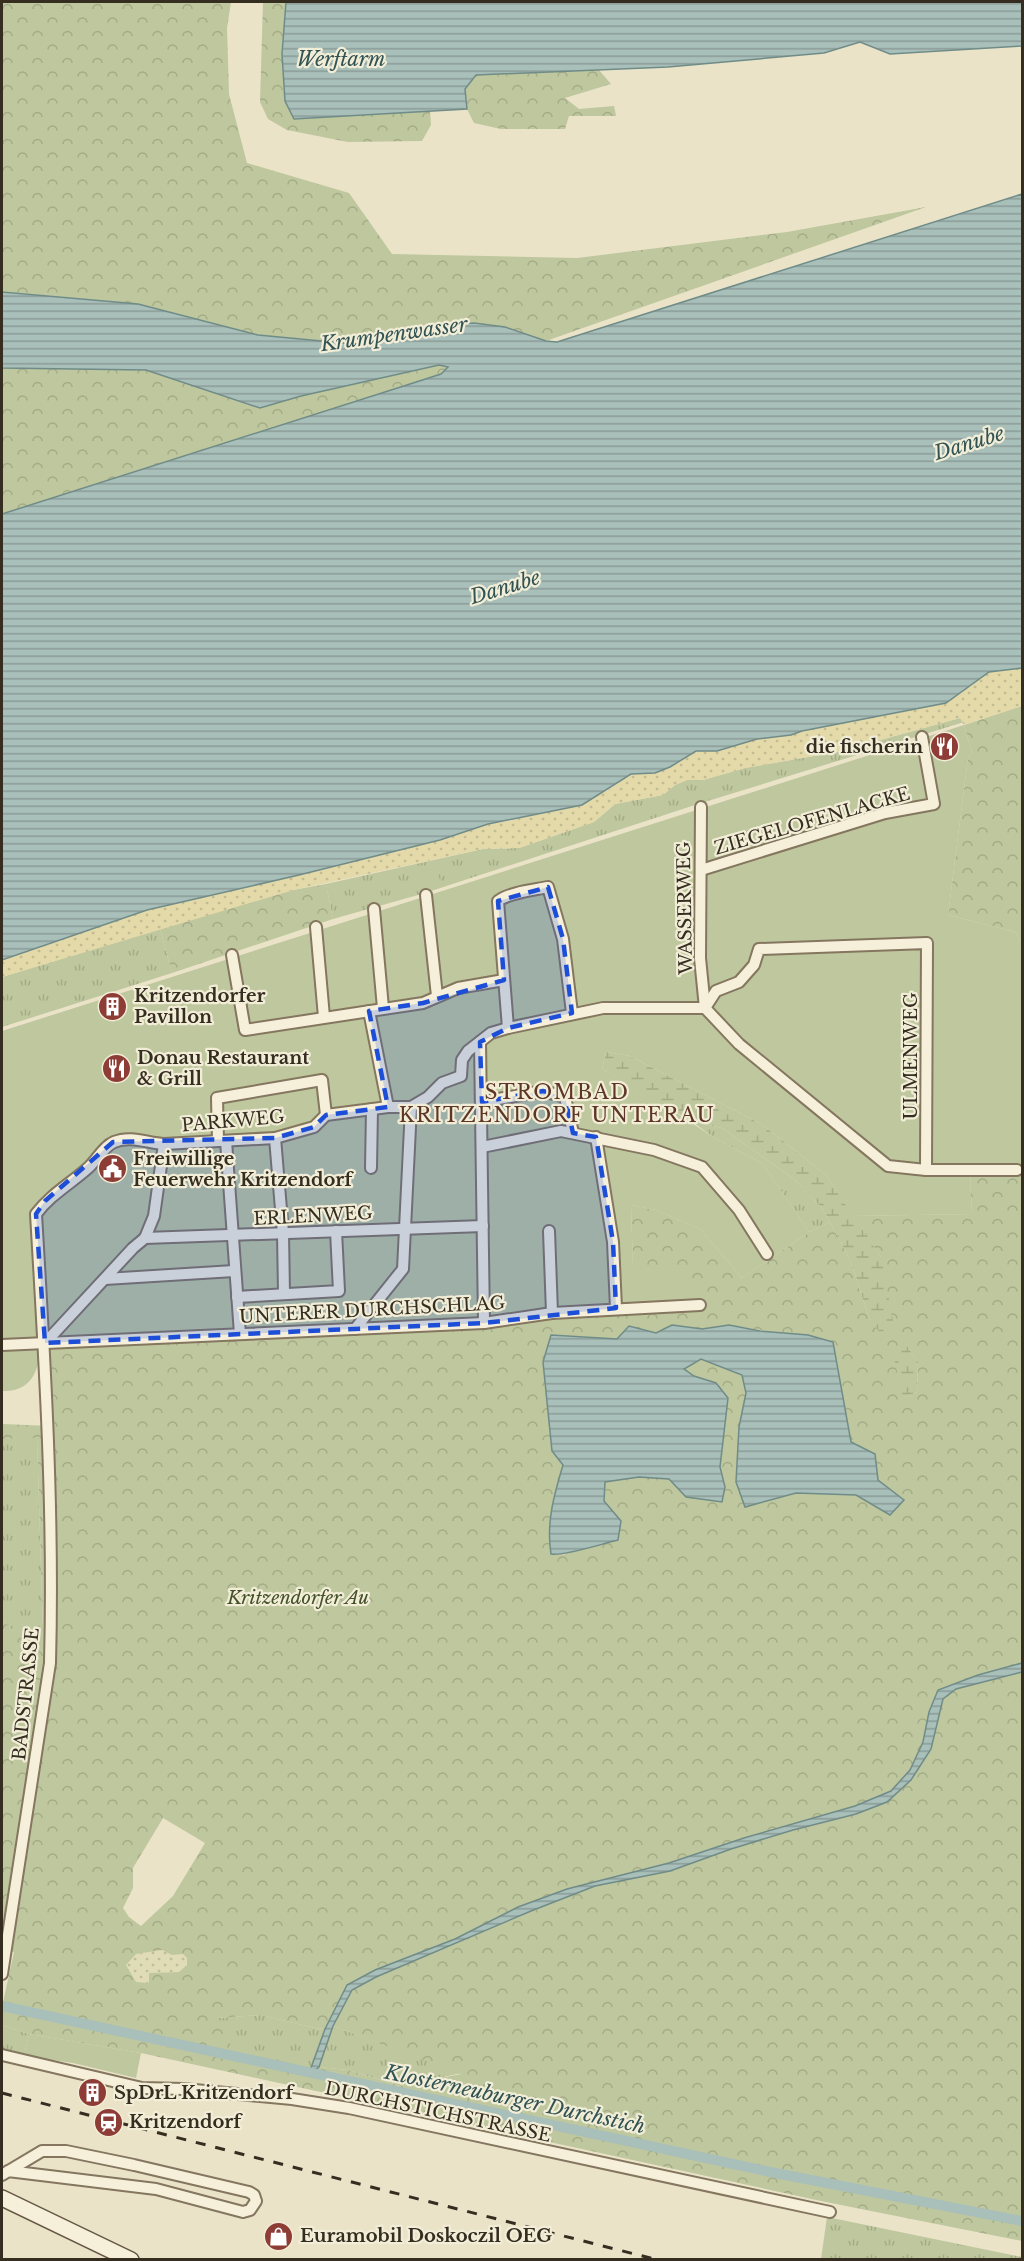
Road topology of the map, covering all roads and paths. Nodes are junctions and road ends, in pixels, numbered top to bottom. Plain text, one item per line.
1 (922, 737) dead end
2 (701, 807) dead end
3 (700, 870) junction
4 (426, 895) dead end
5 (374, 909) dead end
6 (316, 927) dead end
7 (232, 955) dead end
8 (504, 980) junction
9 (437, 996) junction
10 (383, 1008) junction
11 (705, 1008) junction
12 (369, 1011) junction
13 (572, 1013) junction
14 (324, 1017) junction
15 (508, 1028) junction
16 (480, 1042) junction
17 (482, 1102) junction
18 (388, 1107) junction
19 (411, 1107) junction
20 (372, 1109) junction
21 (326, 1114) junction
22 (573, 1132) junction
23 (596, 1137) junction
24 (275, 1138) junction
25 (222, 1141) junction
26 (164, 1144) junction
27 (482, 1147) junction
28 (371, 1168) dead end
29 (926, 1170) junction
30 (1017, 1170) dead end
31 (483, 1226) junction
32 (405, 1228) junction
33 (336, 1231) junction
34 (549, 1231) dead end
35 (283, 1233) junction
36 (232, 1236) junction
37 (145, 1238) junction
38 (767, 1254) dead end
39 (234, 1271) junction
40 (105, 1279) junction
41 (284, 1294) junction
42 (237, 1297) junction
43 (700, 1305) dead end
44 (616, 1308) junction
45 (552, 1313) junction
46 (484, 1323) junction
47 (355, 1329) junction
48 (240, 1334) junction
49 (45, 1342) junction
50 (2, 1344) edge
51 (3, 1949) edge
52 (2, 1974) edge
53 (2, 2055) edge
54 (5, 2173) edge
55 (2, 2198) edge
56 (830, 2212) dead end
57 (131, 2259) edge

1 - 3 street, ZIEGELOFENLACKE
2 - 3 street, WASSERWEG
3 - 11 street, WASSERWEG
4 - 9 street
5 - 10 street
6 - 14 street
7 - 14 street
8 - 9 street
8 - 13 street
8 - 15 street
9 - 10 street
10 - 12 street
11 - 13 street
11 - 29 street
11 - 29 street, ULMENWEG
12 - 14 street
12 - 18 street
13 - 15 street
15 - 16 street
16 - 17 street
16 - 19 street
17 - 22 street
17 - 27 street
18 - 19 street, PARKWEG
18 - 20 street, PARKWEG
19 - 32 street
20 - 21 street, PARKWEG
20 - 28 street
21 - 24 street, PARKWEG
21 - 25 street
22 - 23 street
22 - 27 street
23 - 38 street
23 - 44 street
24 - 25 street, PARKWEG
24 - 35 street
25 - 26 street, PARKWEG
25 - 36 street
26 - 37 street
26 - 49 street, PARKWEG
27 - 31 street
29 - 30 street
31 - 32 street, ERLENWEG
31 - 46 street
32 - 33 street, ERLENWEG
32 - 47 street
33 - 35 street, ERLENWEG
33 - 41 street
34 - 45 street
35 - 36 street, ERLENWEG
35 - 41 street
36 - 37 street, ERLENWEG
36 - 39 street
37 - 40 street
39 - 40 street
39 - 42 street
40 - 49 street
41 - 42 street
42 - 48 street
43 - 44 street, UNTERER DURCHSCHLAG
44 - 45 street, UNTERER DURCHSCHLAG
45 - 46 street, UNTERER DURCHSCHLAG
46 - 47 street, UNTERER DURCHSCHLAG
47 - 48 street, UNTERER DURCHSCHLAG
48 - 49 street, UNTERER DURCHSCHLAG
49 - 50 street, UNTERER DURCHSCHLAG
49 - 51 street, BADSTRASSE
51 - 52 street, BADSTRASSE
53 - 56 street, DURCHSTICHSTRASSE
54 - 54 street
55 - 57 main road

